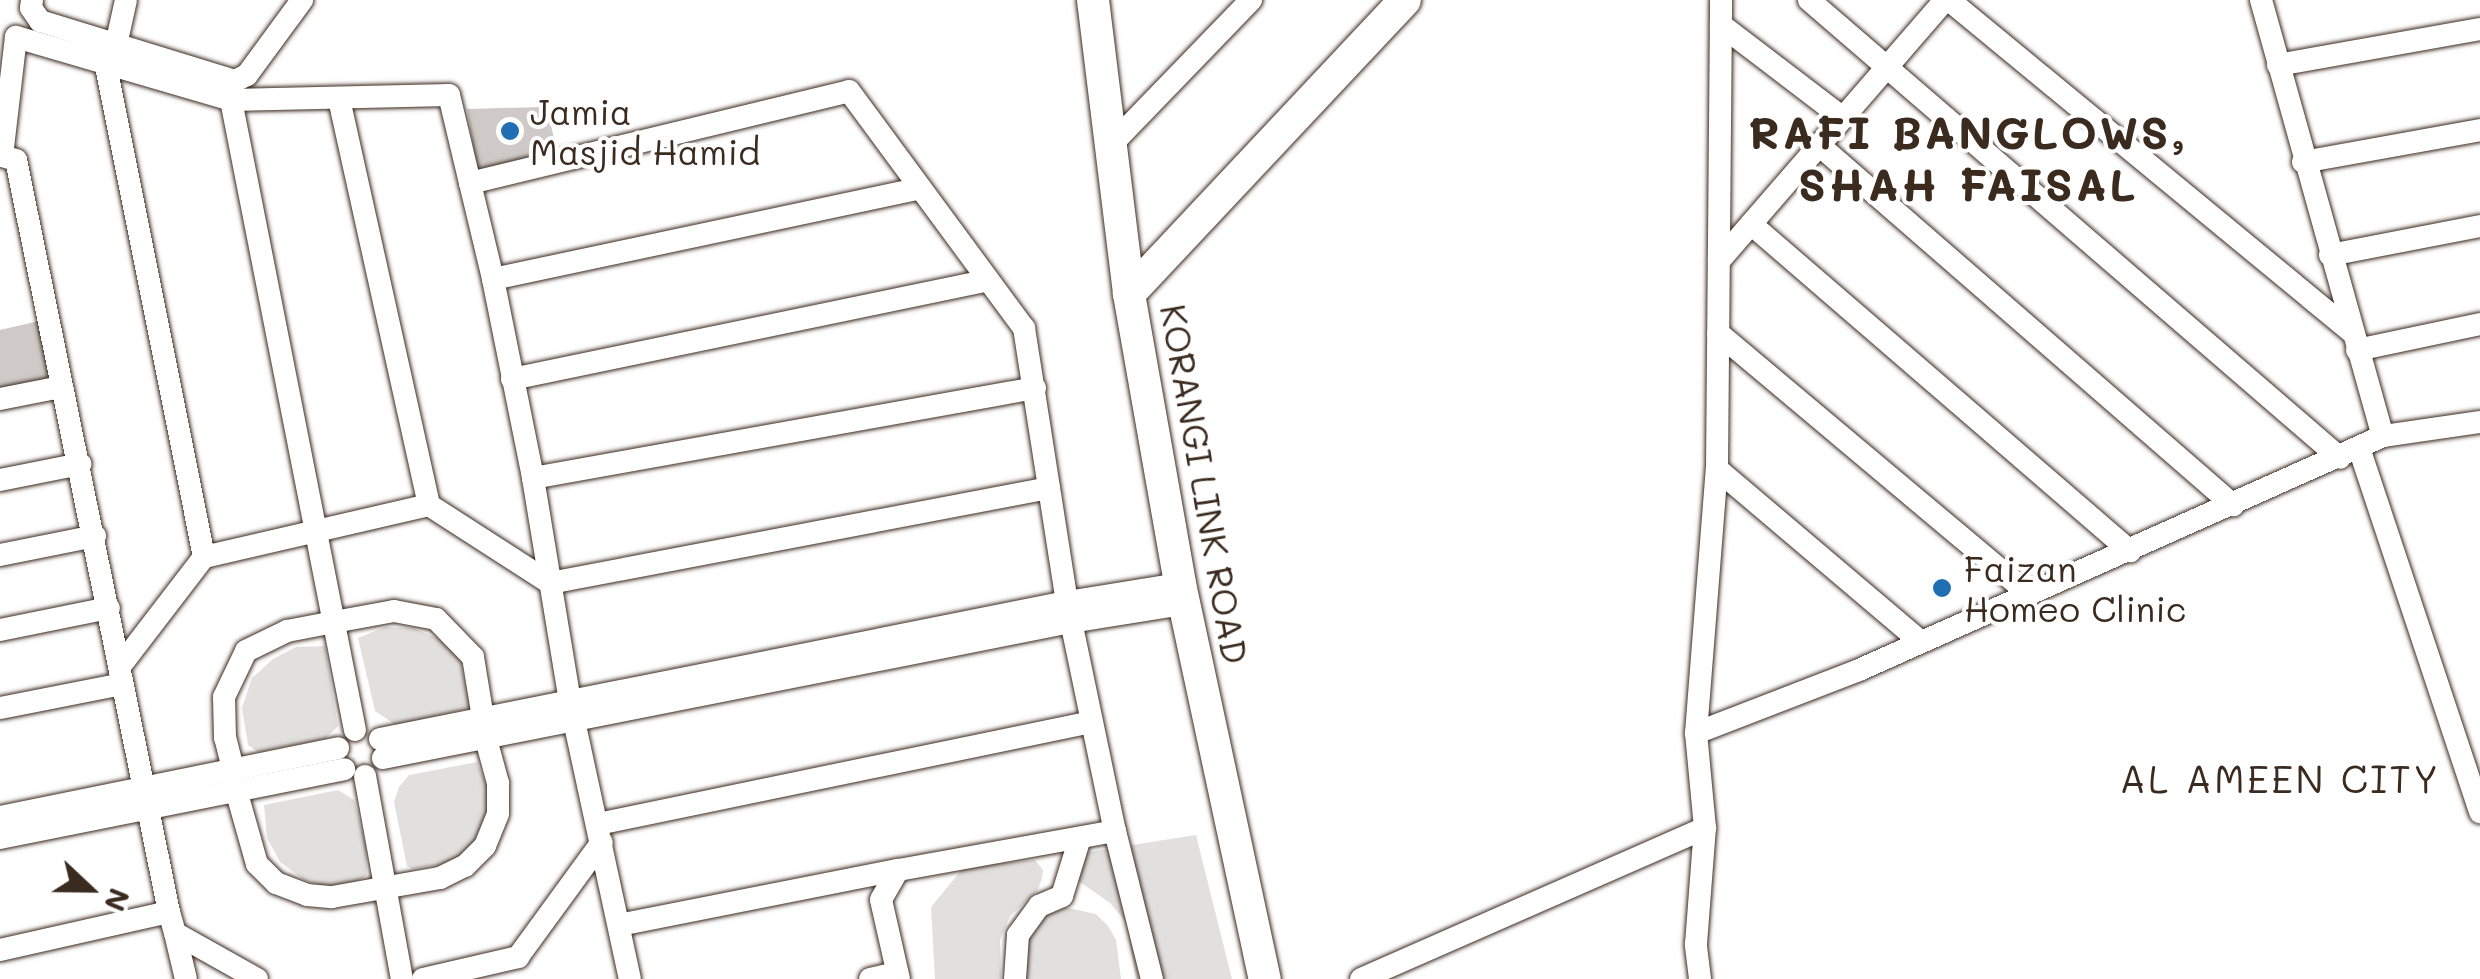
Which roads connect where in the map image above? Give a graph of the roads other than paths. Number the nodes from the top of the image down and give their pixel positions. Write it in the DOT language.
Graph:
graph roads {
  1 [pos="32,0"];
  2 [pos="126,0"];
  3 [pos="299,0"];
  4 [pos="1092,0"];
  5 [pos="1251,0"];
  6 [pos="1405,0"];
  7 [pos="1721,0"];
  8 [pos="1809,0"];
  9 [pos="2262,0"];
  10 [pos="1939,2"];
  11 [pos="1721,25"];
  12 [pos="2480,29"];
  13 [pos="111,53"];
  14 [pos="1888,66"];
  15 [pos="2278,66"];
  16 [pos="339,98"];
  17 [pos="231,100"];
  18 [pos="1843,118"];
  19 [pos="2480,130"];
  20 [pos="1820,145"];
  21 [pos="1108,148"];
  22 [pos="1,160"];
  23 [pos="2303,162"];
  24 [pos="470,183"];
  25 [pos="920,188"];
  26 [pos="1751,224"];
  27 [pos="2480,226"];
  28 [pos="2330,255"];
  29 [pos="1719,261"];
  30 [pos="493,279"];
  31 [pos="986,281"];
  32 [pos="1129,294"];
  33 [pos="2480,324"];
  34 [pos="1718,333"];
  35 [pos="2355,341"];
  36 [pos="512,380"];
  37 [pos="61,387"];
  38 [pos="1035,388"];
  39 [pos="0,399"];
  40 [pos="2480,422"];
  41 [pos="2383,436"];
  42 [pos="2350,453"];
  43 [pos="80,464"];
  44 [pos="1717,469"];
  45 [pos="533,478"];
  46 [pos="0,480"];
  47 [pos="1048,488"];
  48 [pos="429,505"];
  49 [pos="2233,506"];
  50 [pos="315,530"];
  51 [pos="96,536"];
  52 [pos="2130,550"];
  53 [pos="0,555"];
  54 [pos="204,557"];
  55 [pos="550,583"];
  56 [pos="1182,594"];
  57 [pos="2030,594"];
  58 [pos="109,608"];
  59 [pos="1069,612"];
  60 [pos="334,622"];
  61 [pos="0,630"];
  62 [pos="1921,642"];
  63 [pos="121,675"];
  64 [pos="0,708"];
  65 [pos="572,712"];
  66 [pos="1092,722"];
  67 [pos="484,729"];
  68 [pos="354,730"];
  69 [pos="1696,733"];
  70 [pos="382,748"];
  71 [pos="349,764"];
  72 [pos="234,779"];
  73 [pos="146,798"];
  74 [pos="2480,812"];
  75 [pos="0,817"];
  76 [pos="1704,828"];
  77 [pos="1115,832"];
  78 [pos="600,834"];
  79 [pos="0,838"];
  80 [pos="1080,838"];
  81 [pos="898,870"];
  82 [pos="386,886"];
  83 [pos="172,922"];
  84 [pos="620,926"];
  85 [pos="0,950"];
  86 [pos="521,968"];
  87 [pos="898,976"];
  88 [pos="186,979"];
  89 [pos="256,979"];
  90 [pos="402,979"];
  91 [pos="423,979"];
  92 [pos="630,979"];
  93 [pos="870,979"];
  94 [pos="1015,979"];
  95 [pos="1152,979"];
  96 [pos="1265,979"];
  97 [pos="1362,979"];
  98 [pos="1700,979"];
  1 -- 13 [label="street"];
  2 -- 13 [label="street"];
  3 -- 13 [label="street"];
  4 -- 21 [label="main road, KORANGI LINK ROAD"];
  5 -- 21 [label="street"];
  6 -- 32 [label="main road"];
  7 -- 11 [label="street"];
  8 -- 14 [label="street"];
  9 -- 15 [label="street"];
  10 -- 14 [label="street"];
  10 -- 35 [label="street"];
  11 -- 18 [label="street"];
  11 -- 29 [label="street"];
  12 -- 15 [label="street"];
  13 -- 17 [label="street"];
  13 -- 22 [label="street"];
  13 -- 54 [label="street"];
  14 -- 18 [label="street"];
  14 -- 42 [label="street"];
  15 -- 23 [label="street"];
  16 -- 17 [label="street"];
  16 -- 24 [label="street"];
  16 -- 48 [label="street"];
  17 -- 50 [label="street"];
  18 -- 20 [label="street"];
  19 -- 23 [label="street"];
  20 -- 26 [label="street"];
  20 -- 49 [label="street"];
  21 -- 32 [label="main road, KORANGI LINK ROAD"];
  22 -- 37 [label="street"];
  23 -- 28 [label="street"];
  24 -- 25 [label="street"];
  24 -- 30 [label="street"];
  25 -- 30 [label="street"];
  25 -- 31 [label="street"];
  26 -- 29 [label="street"];
  26 -- 52 [label="street"];
  27 -- 28 [label="street"];
  28 -- 35 [label="street"];
  29 -- 34 [label="street"];
  30 -- 36 [label="street"];
  31 -- 36 [label="street"];
  31 -- 38 [label="street"];
  32 -- 56 [label="main road, KORANGI LINK ROAD"];
  33 -- 35 [label="street"];
  34 -- 44 [label="street"];
  34 -- 57 [label="street"];
  35 -- 41 [label="street"];
  36 -- 45 [label="street"];
  37 -- 39 [label="street"];
  37 -- 43 [label="street"];
  38 -- 45 [label="street"];
  38 -- 47 [label="street"];
  40 -- 41 [label="street"];
  41 -- 42 [label="street"];
  42 -- 49 [label="street"];
  42 -- 74 [label="street"];
  43 -- 46 [label="street"];
  43 -- 51 [label="street"];
  44 -- 62 [label="street"];
  44 -- 69 [label="street"];
  45 -- 55 [label="street"];
  47 -- 55 [label="street"];
  47 -- 59 [label="street"];
  48 -- 50 [label="street"];
  48 -- 55 [label="street"];
  49 -- 52 [label="street"];
  50 -- 54 [label="street"];
  50 -- 60 [label="street"];
  51 -- 53 [label="street"];
  51 -- 58 [label="street"];
  52 -- 57 [label="street"];
  54 -- 63 [label="street"];
  55 -- 65 [label="street"];
  56 -- 59 [label="street"];
  56 -- 96 [label="main road, KORANGI LINK ROAD"];
  57 -- 62 [label="street"];
  58 -- 61 [label="street"];
  58 -- 63 [label="street"];
  59 -- 65 [label="street"];
  59 -- 66 [label="street"];
  60 -- 67 [label="street"];
  60 -- 68 [label="street"];
  60 -- 72 [label="street"];
  62 -- 69 [label="street"];
  63 -- 64 [label="street"];
  63 -- 73 [label="street"];
  65 -- 67 [label="street"];
  65 -- 78 [label="street"];
  66 -- 77 [label="street"];
  66 -- 78 [label="street"];
  67 -- 70 [label="street"];
  67 -- 82 [label="street"];
  68 -- 70 [label="street"];
  68 -- 71 [label="street"];
  69 -- 76 [label="street"];
  70 -- 71 [label="street"];
  71 -- 72 [label="street"];
  71 -- 82 [label="street"];
  72 -- 73 [label="street"];
  72 -- 82 [label="street"];
  73 -- 75 [label="street"];
  73 -- 79 [label="street"];
  73 -- 83 [label="street"];
  76 -- 97 [label="street"];
  76 -- 98 [label="street"];
  77 -- 80 [label="street"];
  77 -- 95 [label="street"];
  78 -- 84 [label="street"];
  78 -- 86 [label="street"];
  80 -- 81 [label="street"];
  80 -- 94 [label="street"];
  81 -- 84 [label="street"];
  81 -- 87 [label="street"];
  82 -- 90 [label="street"];
  83 -- 85 [label="street"];
  83 -- 88 [label="street"];
  83 -- 89 [label="street"];
  84 -- 92 [label="street"];
  86 -- 91 [label="street"];
  87 -- 93 [label="street"];
}
